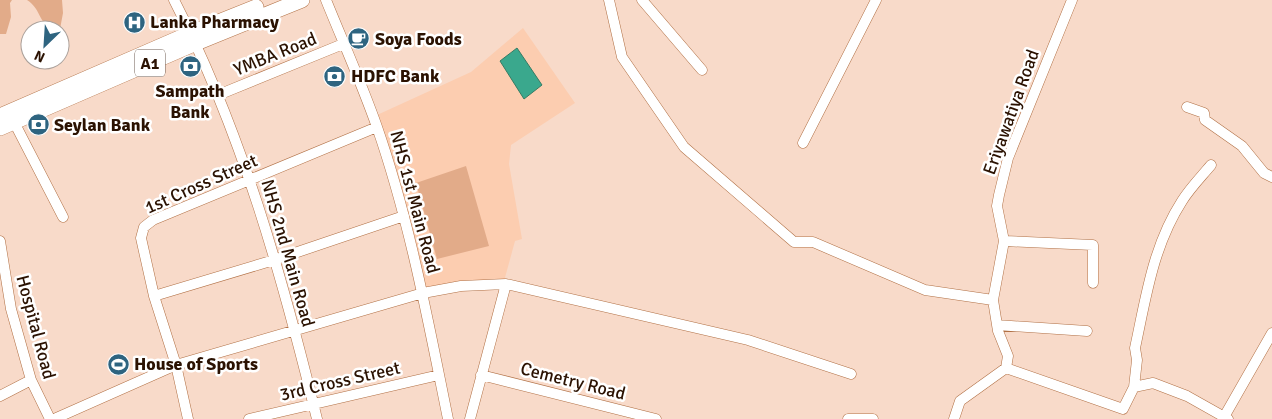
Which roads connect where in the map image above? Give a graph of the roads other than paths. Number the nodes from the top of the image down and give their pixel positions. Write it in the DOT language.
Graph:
graph roads {
  1 [pos="174,0"];
  2 [pos="275,0"];
  3 [pos="302,0"];
  4 [pos="326,0"];
  5 [pos="609,0"];
  6 [pos="642,0"];
  7 [pos="876,0"];
  8 [pos="1072,0"];
  9 [pos="194,38"];
  10 [pos="344,44"];
  11 [pos="702,70"];
  12 [pos="218,95"];
  13 [pos="1187,107"];
  14 [pos="5,122"];
  15 [pos="377,127"];
  16 [pos="803,143"];
  17 [pos="1211,165"];
  18 [pos="1272,177"];
  19 [pos="250,179"];
  20 [pos="404,216"];
  21 [pos="63,217"];
  22 [pos="0,241"];
  23 [pos="1004,241"];
  24 [pos="274,260"];
  25 [pos="2,267"];
  26 [pos="1093,283"];
  27 [pos="506,284"];
  28 [pos="423,293"];
  29 [pos="154,296"];
  30 [pos="993,300"];
  31 [pos="997,325"];
  32 [pos="295,329"];
  33 [pos="1087,331"];
  34 [pos="1272,333"];
  35 [pos="176,366"];
  36 [pos="1006,368"];
  37 [pos="851,374"];
  38 [pos="439,375"];
  39 [pos="482,375"];
  40 [pos="31,380"];
  41 [pos="1134,387"];
  42 [pos="0,396"];
  43 [pos="313,404"];
  44 [pos="1226,418"];
  45 [pos="50,419"];
  46 [pos="54,419"];
  47 [pos="188,419"];
  48 [pos="249,419"];
  49 [pos="317,419"];
  50 [pos="448,419"];
  51 [pos="470,419"];
  52 [pos="656,419"];
  53 [pos="848,419"];
  54 [pos="873,419"];
  55 [pos="954,419"];
  1 -- 9 [label="street, NHS 2nd Main Road"];
  2 -- 9 [label="highway, A1"];
  3 -- 9 [label="highway, A1"];
  4 -- 10 [label="street, NHS 1st Main Road"];
  5 -- 30 [label="street"];
  6 -- 11 [label="street"];
  7 -- 16 [label="street"];
  8 -- 23 [label="street, Eriyawatiya Road"];
  9 -- 12 [label="street, NHS 2nd Main Road"];
  9 -- 14 [label="highway, A1"];
  10 -- 12 [label="street, YMBA Road"];
  10 -- 15 [label="street, NHS 1st Main Road"];
  12 -- 19 [label="street, NHS 2nd Main Road"];
  13 -- 18 [label="street"];
  14 -- 21 [label="street"];
  15 -- 19 [label="street, 1st Cross Street"];
  15 -- 20 [label="street, NHS 1st Main Road"];
  17 -- 41 [label="street"];
  19 -- 24 [label="street, NHS 2nd Main Road"];
  19 -- 29 [label="street, 1st Cross Street"];
  20 -- 24 [label="street"];
  20 -- 28 [label="street, NHS 1st Main Road"];
  22 -- 25 [label="street, Hospital Road"];
  23 -- 26 [label="street"];
  23 -- 30 [label="street, Eriyawatiya Road"];
  24 -- 29 [label="street"];
  24 -- 32 [label="street, NHS 2nd Main Road"];
  25 -- 40 [label="street, Hospital Road"];
  27 -- 28 [label="street"];
  27 -- 37 [label="street"];
  27 -- 39 [label="street"];
  28 -- 32 [label="street"];
  28 -- 38 [label="street, NHS 1st Main Road"];
  29 -- 35 [label="street, 1st Cross Street"];
  30 -- 31 [label="street, Eriyawatiya Road"];
  31 -- 33 [label="street"];
  31 -- 36 [label="street, Eriyawatiya Road"];
  32 -- 35 [label="street"];
  32 -- 43 [label="street, NHS 2nd Main Road"];
  34 -- 44 [label="street"];
  35 -- 46 [label="street"];
  35 -- 47 [label="street, 1st Cross Street"];
  36 -- 41 [label="street"];
  36 -- 55 [label="street"];
  38 -- 43 [label="street, 3rd Cross Street"];
  38 -- 50 [label="street, NHS 1st Main Road"];
  39 -- 51 [label="street"];
  39 -- 52 [label="street, Cemetry Road"];
  40 -- 42 [label="street"];
  40 -- 45 [label="street, Hospital Road"];
  41 -- 44 [label="street"];
  43 -- 48 [label="street, 3rd Cross Street"];
  43 -- 49 [label="street, NHS 2nd Main Road"];
  53 -- 54 [label="street"];
}
